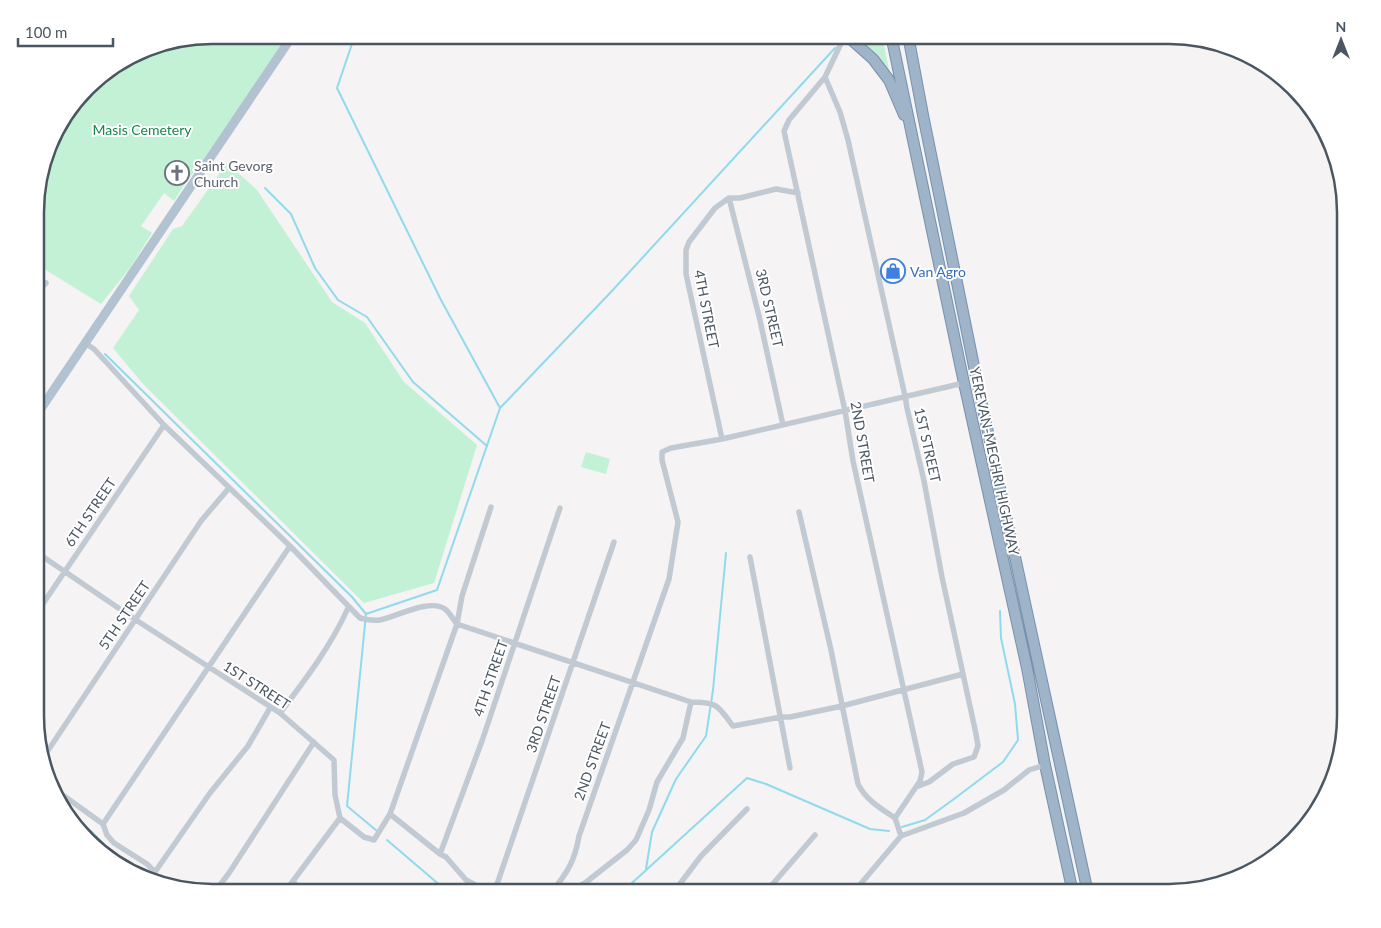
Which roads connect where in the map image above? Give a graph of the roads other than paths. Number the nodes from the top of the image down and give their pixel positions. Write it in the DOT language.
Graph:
graph roads {
  1 [pos="287,44"];
  2 [pos="842,44"];
  3 [pos="856,44"];
  4 [pos="893,44"];
  5 [pos="911,44"];
  6 [pos="825,77"];
  7 [pos="910,124"];
  8 [pos="798,193"];
  9 [pos="730,198"];
  10 [pos="85,343"];
  11 [pos="964,383"];
  12 [pos="906,396"];
  13 [pos="44,404"];
  14 [pos="845,411"];
  15 [pos="164,425"];
  16 [pos="784,425"];
  17 [pos="722,439"];
  18 [pos="229,488"];
  19 [pos="491,507"];
  20 [pos="560,508"];
  21 [pos="799,512"];
  22 [pos="614,542"];
  23 [pos="290,546"];
  24 [pos="750,556"];
  25 [pos="44,558"];
  26 [pos="65,572"];
  27 [pos="44,602"];
  28 [pos="348,608"];
  29 [pos="136,620"];
  30 [pos="456,624"];
  31 [pos="515,644"];
  32 [pos="574,663"];
  33 [pos="208,668"];
  34 [pos="963,674"];
  35 [pos="633,684"];
  36 [pos="904,690"];
  37 [pos="691,702"];
  38 [pos="842,706"];
  39 [pos="270,708"];
  40 [pos="280,713"];
  41 [pos="781,716"];
  42 [pos="314,742"];
  43 [pos="48,751"];
  44 [pos="1045,764"];
  45 [pos="790,768"];
  46 [pos="916,786"];
  47 [pos="64,795"];
  48 [pos="748,809"];
  49 [pos="390,814"];
  50 [pos="340,818"];
  51 [pos="895,818"];
  52 [pos="103,824"];
  53 [pos="815,835"];
  54 [pos="901,836"];
  55 [pos="440,854"];
  56 [pos="155,872"];
  57 [pos="292,882"];
  58 [pos="221,884"];
  59 [pos="295,884"];
  60 [pos="473,884"];
  61 [pos="497,884"];
  62 [pos="559,884"];
  63 [pos="583,884"];
  64 [pos="679,884"];
  65 [pos="773,884"];
  66 [pos="861,884"];
  67 [pos="1071,884"];
  68 [pos="1086,884"];
  1 -- 10 [label="main road"];
  2 -- 6 [label="street, 2ND STREET"];
  3 -- 7 [label="highway"];
  4 -- 7 [label="highway, YEREVAN-MEGHRI HIGHWAY"];
  5 -- 68 [label="highway, YEREVAN-MEGHRI HIGHWAY"];
  6 -- 8 [label="street, 2ND STREET"];
  6 -- 12 [label="street, 1ST STREET"];
  7 -- 11 [label="highway, YEREVAN-MEGHRI HIGHWAY"];
  8 -- 9 [label="street"];
  8 -- 14 [label="street, 2ND STREET"];
  9 -- 16 [label="street, 3RD STREET"];
  9 -- 17 [label="street, 4TH STREET"];
  10 -- 13 [label="main road"];
  10 -- 15 [label="street"];
  11 -- 12 [label="street"];
  11 -- 44 [label="highway, YEREVAN-MEGHRI HIGHWAY"];
  12 -- 14 [label="street"];
  12 -- 34 [label="street, 1ST STREET"];
  14 -- 16 [label="street"];
  14 -- 36 [label="street, 2ND STREET"];
  15 -- 18 [label="street"];
  15 -- 26 [label="street, 6TH STREET"];
  16 -- 17 [label="street"];
  17 -- 35 [label="street, 2ND STREET"];
  18 -- 23 [label="street"];
  18 -- 29 [label="street, 5TH STREET"];
  19 -- 30 [label="street"];
  20 -- 31 [label="street, 4TH STREET"];
  21 -- 38 [label="street"];
  22 -- 32 [label="street, 3RD STREET"];
  23 -- 28 [label="street"];
  23 -- 33 [label="street"];
  24 -- 41 [label="street"];
  25 -- 26 [label="street, 1ST STREET"];
  26 -- 27 [label="street, 6TH STREET"];
  26 -- 29 [label="street, 1ST STREET"];
  28 -- 30 [label="street"];
  28 -- 40 [label="street"];
  29 -- 33 [label="street, 1ST STREET"];
  29 -- 43 [label="street, 5TH STREET"];
  30 -- 31 [label="street"];
  30 -- 49 [label="street"];
  31 -- 32 [label="street"];
  31 -- 55 [label="street, 4TH STREET"];
  32 -- 35 [label="street"];
  32 -- 61 [label="street, 3RD STREET"];
  33 -- 39 [label="street, 1ST STREET"];
  33 -- 52 [label="street"];
  34 -- 36 [label="street"];
  34 -- 46 [label="street, 1ST STREET"];
  35 -- 37 [label="street"];
  35 -- 62 [label="street, 2ND STREET"];
  36 -- 38 [label="street"];
  36 -- 46 [label="street, 2ND STREET"];
  37 -- 41 [label="street"];
  37 -- 63 [label="street"];
  38 -- 41 [label="street"];
  38 -- 51 [label="street"];
  39 -- 40 [label="street, 1ST STREET"];
  39 -- 56 [label="street"];
  40 -- 42 [label="street, 1ST STREET"];
  41 -- 45 [label="street"];
  42 -- 50 [label="street, 1ST STREET"];
  42 -- 58 [label="street"];
  44 -- 54 [label="street"];
  44 -- 67 [label="highway, YEREVAN-MEGHRI HIGHWAY"];
  46 -- 51 [label="street, 2ND STREET"];
  47 -- 52 [label="street"];
  48 -- 64 [label="street"];
  49 -- 50 [label="street"];
  49 -- 55 [label="street"];
  50 -- 57 [label="street"];
  51 -- 54 [label="street"];
  52 -- 56 [label="street"];
  53 -- 65 [label="street"];
  54 -- 66 [label="street"];
  55 -- 60 [label="street"];
  57 -- 59 [label="street"];
}
